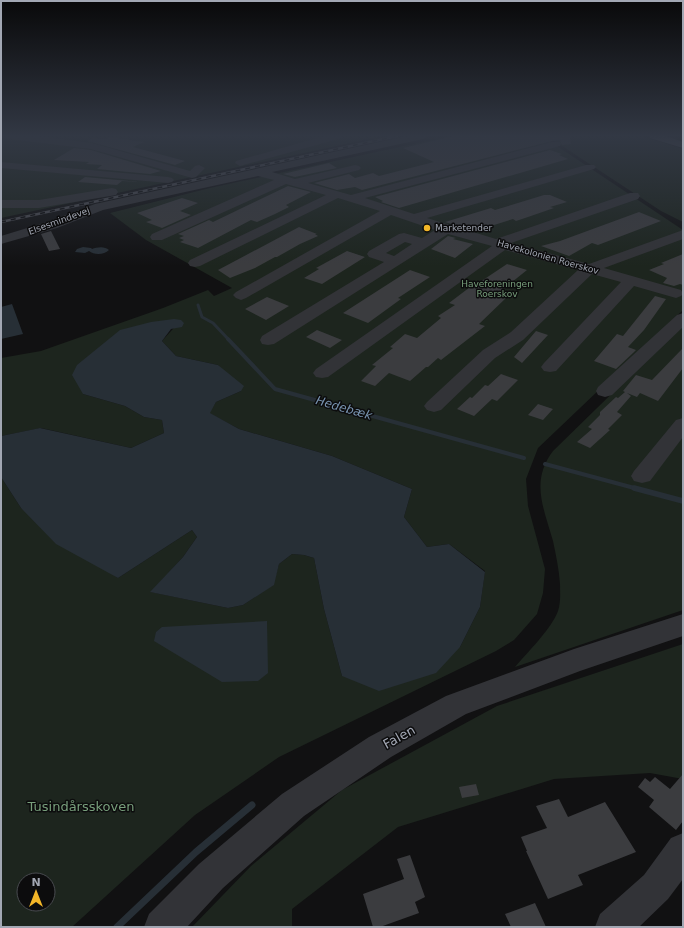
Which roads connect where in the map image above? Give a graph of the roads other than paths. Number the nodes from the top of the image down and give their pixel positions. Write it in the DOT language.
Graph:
graph roads {
  1 [pos="160,179"];
  2 [pos="232,179"];
  3 [pos="253,179"];
  4 [pos="283,179"];
  5 [pos="298,179"];
  6 [pos="423,179"];
  7 [pos="548,179"];
  8 [pos="168,180"];
  9 [pos="289,181"];
  10 [pos="246,184"];
  11 [pos="337,194"];
  12 [pos="634,196"];
  13 [pos="352,198"];
  14 [pos="1,204"];
  15 [pos="391,210"];
  16 [pos="415,218"];
  17 [pos="446,228"];
  18 [pos="683,234"];
  19 [pos="157,236"];
  20 [pos="1,240"];
  21 [pos="424,243"];
  22 [pos="500,244"];
  23 [pos="393,260"];
  24 [pos="195,263"];
  25 [pos="590,269"];
  26 [pos="631,281"];
  27 [pos="676,293"];
  28 [pos="241,295"];
  29 [pos="683,318"];
  30 [pos="268,340"];
  31 [pos="550,367"];
  32 [pos="322,373"];
  33 [pos="605,391"];
  34 [pos="434,406"];
  35 [pos="683,424"];
  36 [pos="642,476"];
  37 [pos="683,625"];
  38 [pos="683,850"];
  39 [pos="162,927"];
  40 [pos="613,927"];
  1 -- 8 [label="street"];
  2 -- 20 [label="street, Elsesmindevej"];
  3 -- 10 [label="street"];
  4 -- 9 [label="street, Havekolonien Roerskov"];
  5 -- 9 [label="street"];
  6 -- 13 [label="street"];
  7 -- 16 [label="street"];
  8 -- 14 [label="street"];
  9 -- 11 [label="street, Havekolonien Roerskov"];
  9 -- 19 [label="street"];
  11 -- 13 [label="street, Havekolonien Roerskov"];
  11 -- 24 [label="street"];
  12 -- 22 [label="street"];
  13 -- 15 [label="street, Havekolonien Roerskov"];
  15 -- 16 [label="street, Havekolonien Roerskov"];
  15 -- 28 [label="street"];
  16 -- 17 [label="street, Havekolonien Roerskov"];
  17 -- 21 [label="street"];
  17 -- 22 [label="street, Havekolonien Roerskov"];
  18 -- 25 [label="street"];
  21 -- 23 [label="street"];
  21 -- 23 [label="street"];
  22 -- 25 [label="street, Havekolonien Roerskov"];
  22 -- 32 [label="street"];
  23 -- 30 [label="street"];
  25 -- 26 [label="street, Havekolonien Roerskov"];
  25 -- 34 [label="street"];
  26 -- 27 [label="street, Havekolonien Roerskov"];
  26 -- 31 [label="street"];
  29 -- 33 [label="street"];
  35 -- 36 [label="street"];
  37 -- 39 [label="street, Falen"];
  38 -- 40 [label="street"];
}
